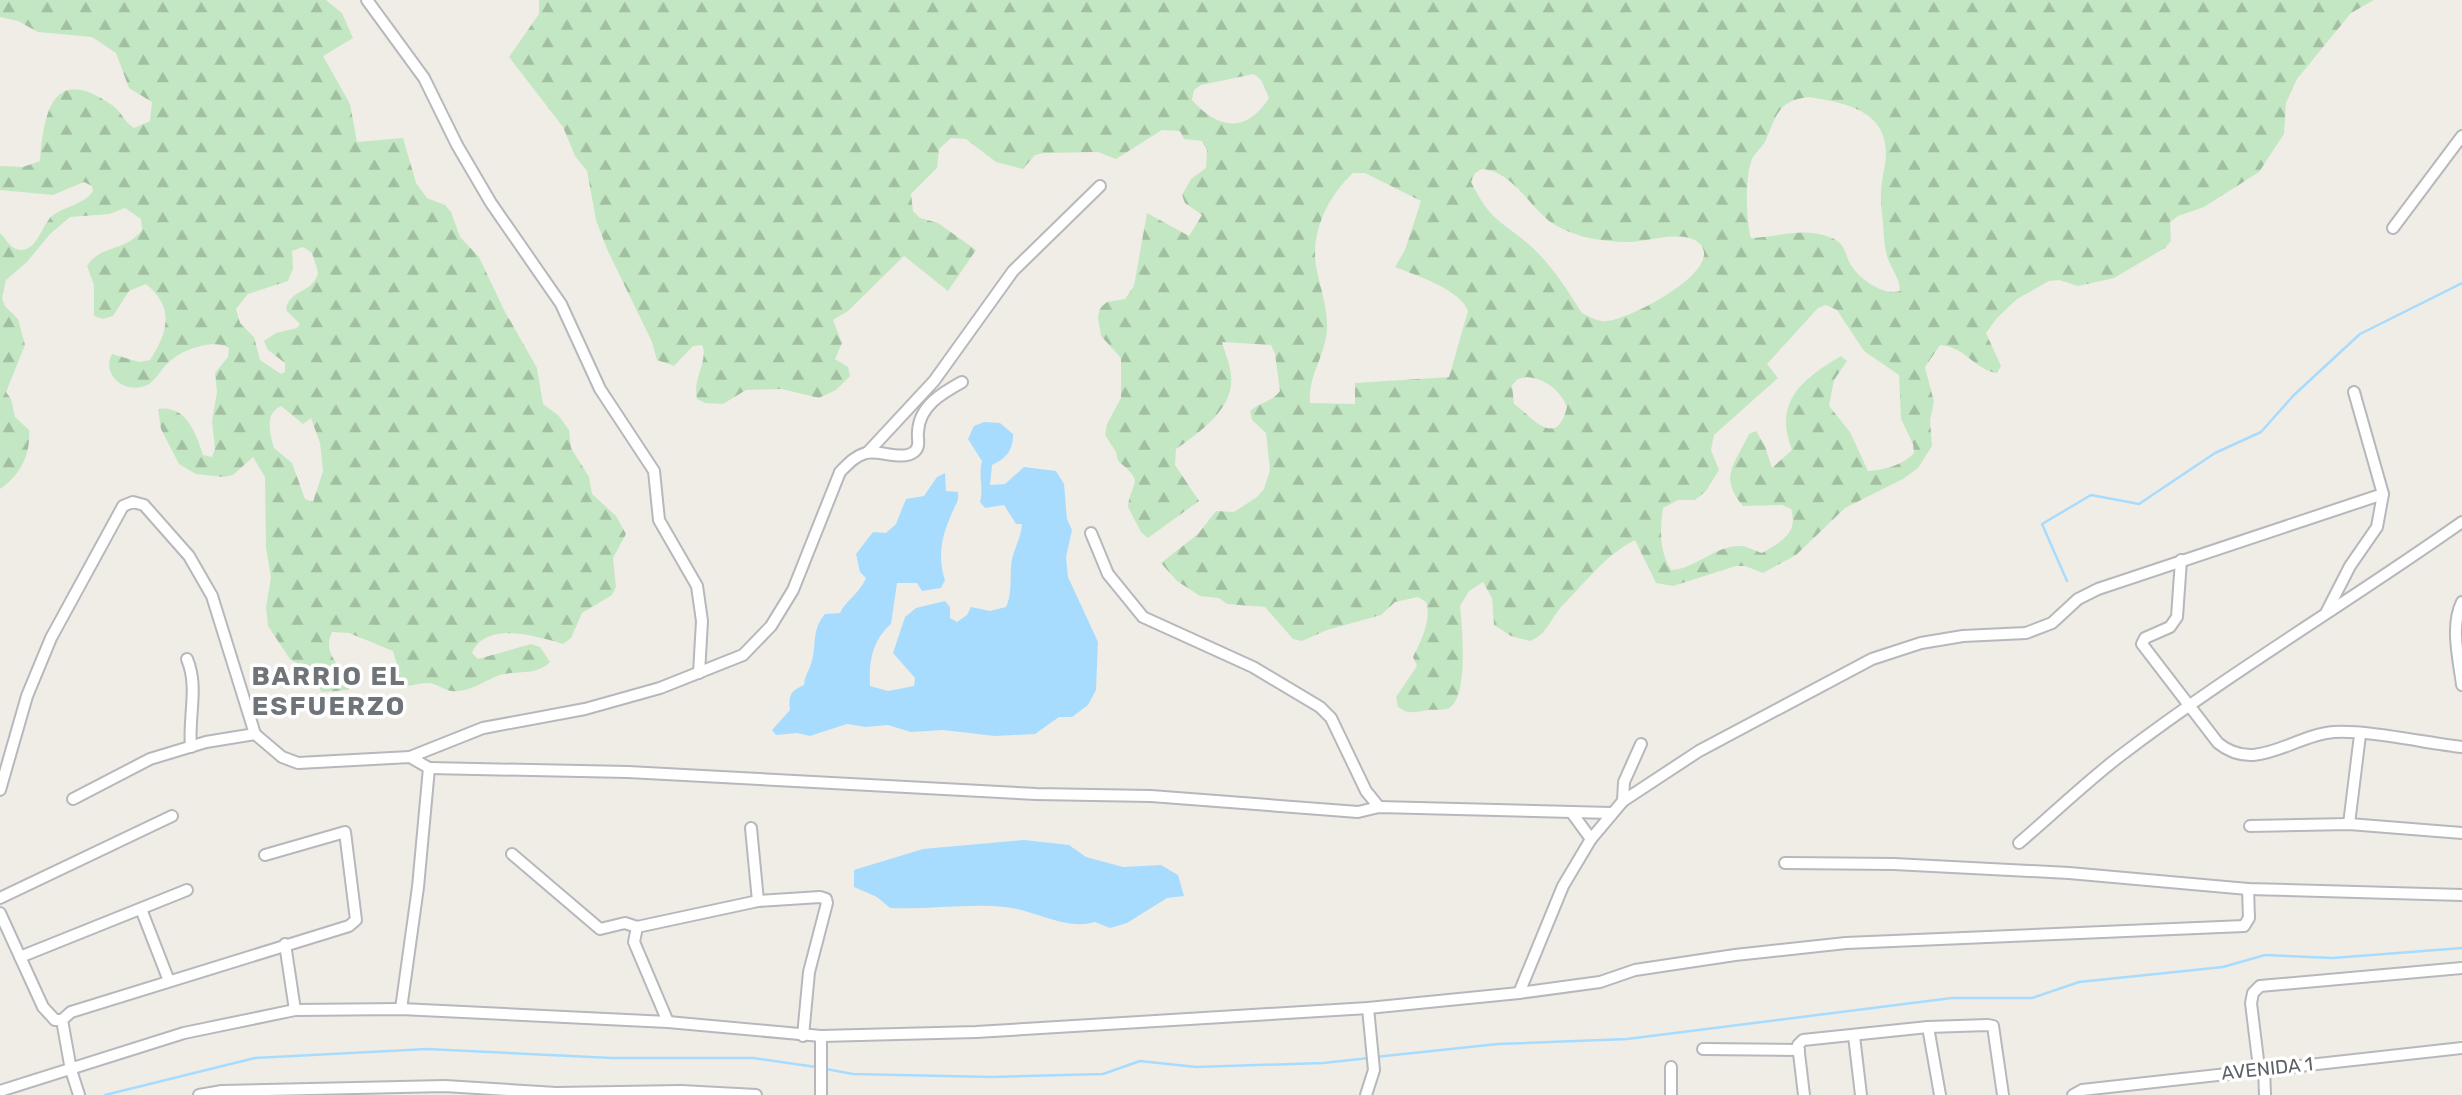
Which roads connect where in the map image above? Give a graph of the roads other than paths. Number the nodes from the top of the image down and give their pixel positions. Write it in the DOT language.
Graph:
graph roads {
  1 [pos="367,0"];
  2 [pos="2462,136"];
  3 [pos="1100,186"];
  4 [pos="2393,229"];
  5 [pos="962,382"];
  6 [pos="2354,391"];
  7 [pos="868,452"];
  8 [pos="2384,494"];
  9 [pos="2462,522"];
  10 [pos="1091,533"];
  11 [pos="2181,560"];
  12 [pos="2462,602"];
  13 [pos="2327,611"];
  14 [pos="187,659"];
  15 [pos="699,673"];
  16 [pos="2462,685"];
  17 [pos="2190,708"];
  18 [pos="255,734"];
  19 [pos="2360,735"];
  20 [pos="1640,744"];
  21 [pos="191,747"];
  22 [pos="2462,747"];
  23 [pos="410,757"];
  24 [pos="429,768"];
  25 [pos="0,790"];
  26 [pos="73,799"];
  27 [pos="1623,801"];
  28 [pos="1379,807"];
  29 [pos="1572,813"];
  30 [pos="1611,813"];
  31 [pos="172,816"];
  32 [pos="2349,824"];
  33 [pos="2250,825"];
  34 [pos="751,828"];
  35 [pos="2462,833"];
  36 [pos="1591,839"];
  37 [pos="2020,843"];
  38 [pos="512,854"];
  39 [pos="265,856"];
  40 [pos="1785,863"];
  41 [pos="2248,889"];
  42 [pos="187,890"];
  43 [pos="2462,895"];
  44 [pos="0,898"];
  45 [pos="758,901"];
  46 [pos="141,909"];
  47 [pos="0,913"];
  48 [pos="637,927"];
  49 [pos="285,944"];
  50 [pos="20,957"];
  51 [pos="2462,968"];
  52 [pos="169,981"];
  53 [pos="1518,993"];
  54 [pos="1368,1008"];
  55 [pos="401,1009"];
  56 [pos="295,1010"];
  57 [pos="62,1020"];
  58 [pos="668,1022"];
  59 [pos="1928,1027"];
  60 [pos="803,1035"];
  61 [pos="1854,1036"];
  62 [pos="821,1041"];
  63 [pos="2462,1048"];
  64 [pos="1703,1049"];
  65 [pos="1799,1050"];
  66 [pos="1671,1067"];
  67 [pos="2262,1068"];
  68 [pos="71,1070"];
  69 [pos="0,1091"];
  70 [pos="821,1092"];
  71 [pos="79,1095"];
  72 [pos="198,1095"];
  73 [pos="756,1095"];
  74 [pos="1366,1095"];
  75 [pos="1671,1095"];
  76 [pos="1804,1095"];
  77 [pos="1861,1095"];
  78 [pos="1940,1095"];
  79 [pos="2003,1095"];
  80 [pos="2074,1095"];
  81 [pos="2264,1095"];
  1 -- 15 [label="street"];
  2 -- 4 [label="street"];
  3 -- 7 [label="street"];
  5 -- 7 [label="street"];
  6 -- 8 [label="street"];
  7 -- 15 [label="street"];
  8 -- 11 [label="street"];
  8 -- 13 [label="street"];
  9 -- 13 [label="street"];
  10 -- 28 [label="street"];
  11 -- 17 [label="street"];
  11 -- 27 [label="street"];
  12 -- 16 [label="street"];
  13 -- 17 [label="street"];
  14 -- 21 [label="street"];
  15 -- 23 [label="street"];
  17 -- 19 [label="street"];
  17 -- 37 [label="street"];
  18 -- 21 [label="street"];
  18 -- 23 [label="street"];
  18 -- 25 [label="street"];
  19 -- 22 [label="street"];
  19 -- 32 [label="street"];
  20 -- 27 [label="street"];
  21 -- 26 [label="street"];
  23 -- 24 [label="street"];
  24 -- 28 [label="street"];
  24 -- 55 [label="street"];
  27 -- 30 [label="street"];
  28 -- 29 [label="street"];
  29 -- 30 [label="street"];
  29 -- 36 [label="street"];
  30 -- 36 [label="street"];
  31 -- 44 [label="street"];
  32 -- 33 [label="street"];
  32 -- 35 [label="street"];
  34 -- 45 [label="street"];
  36 -- 53 [label="street"];
  38 -- 48 [label="street"];
  39 -- 49 [label="street"];
  40 -- 41 [label="street"];
  41 -- 43 [label="street"];
  41 -- 53 [label="street"];
  42 -- 46 [label="street"];
  45 -- 48 [label="street"];
  45 -- 60 [label="street"];
  46 -- 50 [label="street"];
  46 -- 52 [label="street"];
  47 -- 50 [label="street"];
  48 -- 58 [label="street"];
  49 -- 52 [label="street"];
  49 -- 56 [label="street"];
  50 -- 57 [label="street"];
  51 -- 67 [label="street"];
  52 -- 57 [label="street"];
  53 -- 54 [label="street"];
  54 -- 62 [label="street"];
  54 -- 74 [label="street"];
  55 -- 56 [label="street"];
  55 -- 58 [label="street"];
  56 -- 68 [label="street"];
  57 -- 68 [label="street"];
  58 -- 60 [label="street"];
  59 -- 61 [label="street"];
  59 -- 78 [label="street"];
  59 -- 79 [label="street"];
  60 -- 62 [label="street"];
  61 -- 65 [label="street"];
  61 -- 77 [label="street"];
  62 -- 70 [label="street"];
  63 -- 67 [label="street, AVENIDA 1"];
  64 -- 65 [label="street"];
  65 -- 76 [label="street"];
  66 -- 75 [label="street"];
  67 -- 80 [label="street, AVENIDA 1"];
  67 -- 81 [label="street"];
  68 -- 69 [label="street"];
  68 -- 71 [label="street"];
  72 -- 73 [label="street"];
}
